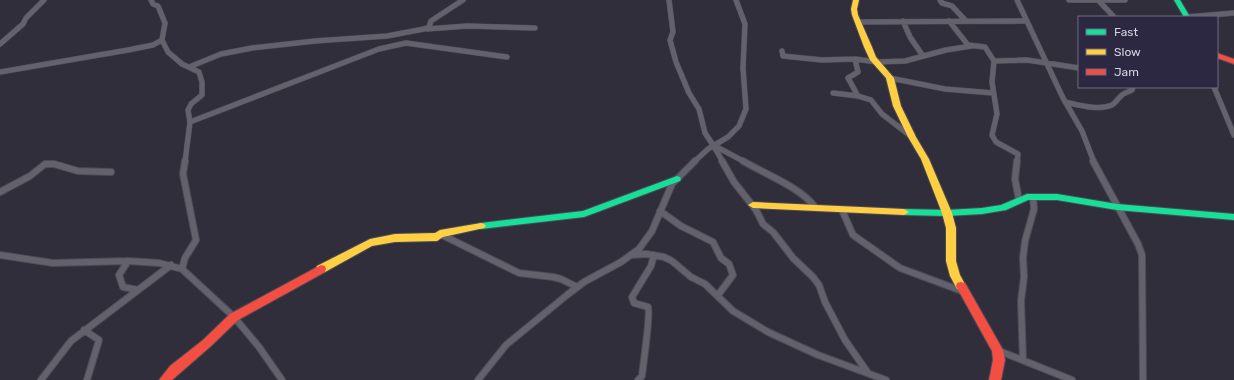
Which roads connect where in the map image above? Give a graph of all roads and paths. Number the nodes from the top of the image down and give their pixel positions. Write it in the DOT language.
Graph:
graph roads {
  1 [pos="44,0"];
  2 [pos="151,0"];
  3 [pos="463,0"];
  4 [pos="669,0"];
  5 [pos="736,0"];
  6 [pos="856,0"];
  7 [pos="940,0"];
  8 [pos="1017,0"];
  9 [pos="1069,0"];
  10 [pos="1099,0"];
  11 [pos="1125,0"];
  12 [pos="1177,0"];
  13 [pos="1234,13"];
  14 [pos="1113,16"];
  15 [pos="1186,16"];
  16 [pos="1199,16"];
  17 [pos="903,21"];
  18 [pos="949,21"];
  19 [pos="966,21"];
  20 [pos="1027,21"];
  21 [pos="859,22"];
  22 [pos="535,28"];
  23 [pos="424,30"];
  24 [pos="162,40"];
  25 [pos="0,44"];
  26 [pos="971,46"];
  27 [pos="782,51"];
  28 [pos="923,56"];
  29 [pos="1218,56"];
  30 [pos="507,57"];
  31 [pos="855,59"];
  32 [pos="994,60"];
  33 [pos="877,62"];
  34 [pos="1045,62"];
  35 [pos="1234,62"];
  36 [pos="189,67"];
  37 [pos="1078,68"];
  38 [pos="0,72"];
  39 [pos="890,78"];
  40 [pos="1133,88"];
  41 [pos="1214,88"];
  42 [pos="833,93"];
  43 [pos="994,93"];
  44 [pos="858,96"];
  45 [pos="1065,102"];
  46 [pos="190,122"];
  47 [pos="1234,135"];
  48 [pos="912,137"];
  49 [pos="713,145"];
  50 [pos="111,172"];
  51 [pos="678,179"];
  52 [pos="0,192"];
  53 [pos="1033,197"];
  54 [pos="1019,200"];
  55 [pos="753,205"];
  56 [pos="815,207"];
  57 [pos="1117,207"];
  58 [pos="842,210"];
  59 [pos="660,212"];
  60 [pos="947,214"];
  61 [pos="1234,217"];
  62 [pos="440,234"];
  63 [pos="0,255"];
  64 [pos="631,255"];
  65 [pos="654,255"];
  66 [pos="128,261"];
  67 [pos="170,265"];
  68 [pos="182,268"];
  69 [pos="577,288"];
  70 [pos="138,290"];
  71 [pos="962,291"];
  72 [pos="718,295"];
  73 [pos="234,317"];
  74 [pos="84,330"];
  75 [pos="997,350"];
  76 [pos="1023,360"];
  77 [pos="868,373"];
  78 [pos="1056,377"];
  79 [pos="41,380"];
  80 [pos="87,380"];
  81 [pos="165,380"];
  82 [pos="282,380"];
  83 [pos="478,380"];
  84 [pos="638,380"];
  85 [pos="886,380"];
  86 [pos="995,380"];
  87 [pos="1072,380"];
  88 [pos="1143,380"];
  1 -- 25 [label="street"];
  2 -- 24 [label="street"];
  3 -- 23 [label="street"];
  4 -- 49 [label="street"];
  5 -- 49 [label="street"];
  6 -- 21 [label="street"];
  7 -- 19 [label="street"];
  8 -- 20 [label="street"];
  9 -- 10 [label="street"];
  10 -- 11 [label="street"];
  10 -- 14 [label="street"];
  12 -- 15 [label="street"];
  13 -- 16 [label="street"];
  17 -- 18 [label="street"];
  17 -- 21 [label="street"];
  17 -- 28 [label="street"];
  18 -- 19 [label="street"];
  18 -- 26 [label="street"];
  19 -- 20 [label="street"];
  20 -- 34 [label="street"];
  21 -- 33 [label="street"];
  22 -- 23 [label="street"];
  23 -- 36 [label="street"];
  24 -- 36 [label="street"];
  24 -- 38 [label="street"];
  26 -- 28 [label="street"];
  26 -- 32 [label="street"];
  27 -- 31 [label="street"];
  28 -- 33 [label="street"];
  29 -- 35 [label="street"];
  30 -- 46 [label="street"];
  31 -- 33 [label="street"];
  31 -- 44 [label="street"];
  32 -- 34 [label="street"];
  32 -- 43 [label="street"];
  33 -- 39 [label="street"];
  34 -- 37 [label="street"];
  34 -- 45 [label="street"];
  36 -- 46 [label="street"];
  39 -- 43 [label="street"];
  39 -- 48 [label="street"];
  40 -- 45 [label="street"];
  41 -- 47 [label="street"];
  42 -- 44 [label="street"];
  43 -- 54 [label="street"];
  44 -- 48 [label="street"];
  45 -- 57 [label="street"];
  46 -- 68 [label="street"];
  48 -- 60 [label="street"];
  49 -- 51 [label="street"];
  49 -- 55 [label="street"];
  49 -- 56 [label="street"];
  50 -- 52 [label="street"];
  51 -- 59 [label="street"];
  51 -- 62 [label="street"];
  53 -- 54 [label="street"];
  53 -- 57 [label="street"];
  53 -- 76 [label="street"];
  54 -- 60 [label="street"];
  55 -- 56 [label="street"];
  55 -- 77 [label="street"];
  56 -- 58 [label="street"];
  57 -- 61 [label="street"];
  57 -- 88 [label="street"];
  58 -- 60 [label="street"];
  58 -- 71 [label="street"];
  59 -- 64 [label="street"];
  59 -- 72 [label="street"];
  60 -- 71 [label="street"];
  62 -- 69 [label="street"];
  62 -- 73 [label="street"];
  63 -- 66 [label="street"];
  64 -- 65 [label="street"];
  64 -- 69 [label="street"];
  65 -- 72 [label="street"];
  65 -- 84 [label="street"];
  66 -- 67 [label="street"];
  66 -- 70 [label="street"];
  67 -- 68 [label="street"];
  67 -- 70 [label="street"];
  68 -- 73 [label="street"];
  69 -- 83 [label="street"];
  70 -- 74 [label="street"];
  71 -- 75 [label="street"];
  72 -- 77 [label="street"];
  73 -- 81 [label="street"];
  73 -- 82 [label="street"];
  74 -- 79 [label="street"];
  74 -- 80 [label="street"];
  75 -- 76 [label="street"];
  75 -- 86 [label="street"];
  76 -- 78 [label="street"];
  77 -- 85 [label="street"];
  78 -- 87 [label="street"];
}
